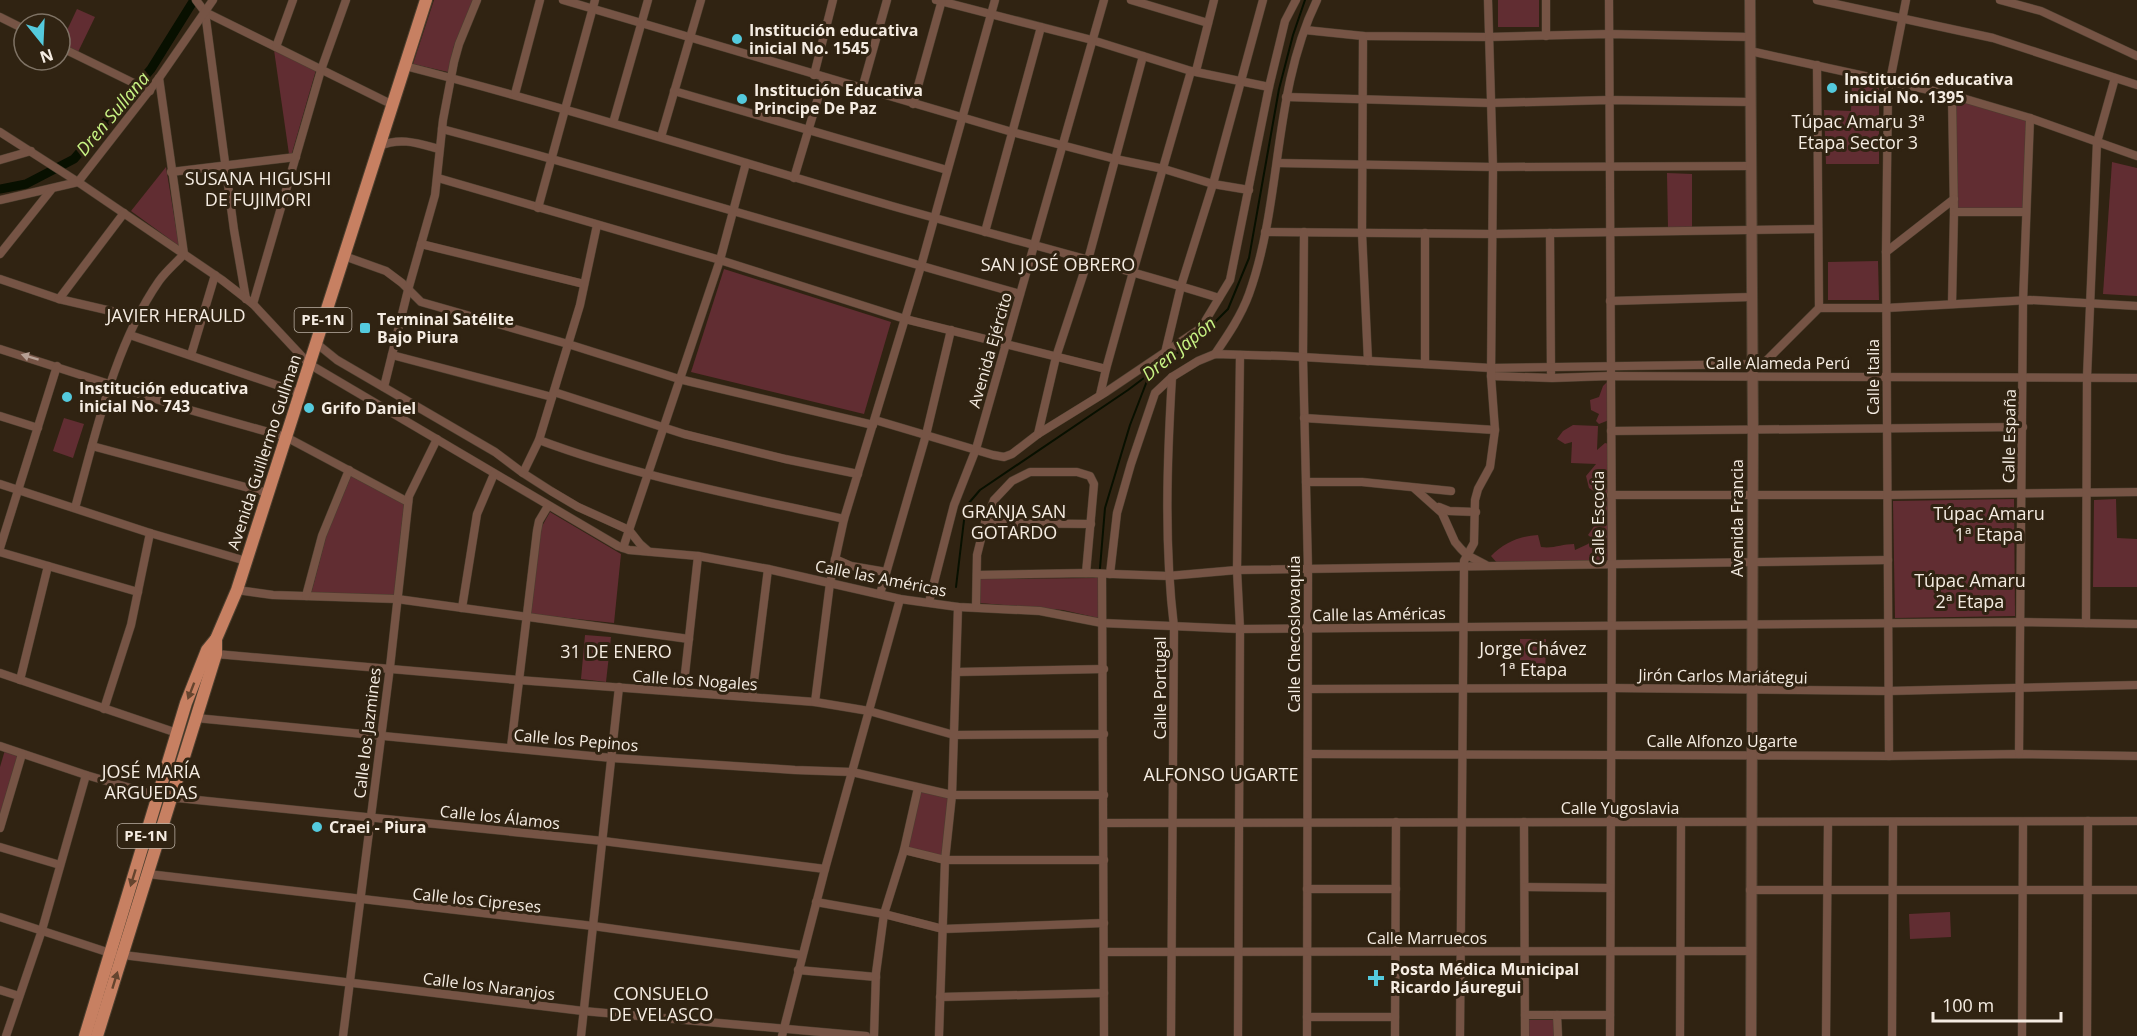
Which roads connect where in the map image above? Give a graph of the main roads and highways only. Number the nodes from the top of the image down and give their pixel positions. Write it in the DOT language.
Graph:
graph roads {
  1 [pos="426,0"];
  2 [pos="216,639"];
  3 [pos="117,954"];
  4 [pos="85,1036"];
  5 [pos="98,1036"];
  1 -- 2 [label="main road, Avenida Guillermo Gullman / PE-1N"];
  2 -- 3 [label="main road, Avenida Guillermo Gullman / PE-1N"];
  2 -- 3 [label="main road, Avenida Guillermo Gullman / PE-1N, one-way"];
  3 -- 4 [label="main road, Avenida Guillermo Gullman / PE-1N"];
  5 -- 3 [label="main road, Avenida Guillermo Gullman / PE-1N, one-way"];
}
